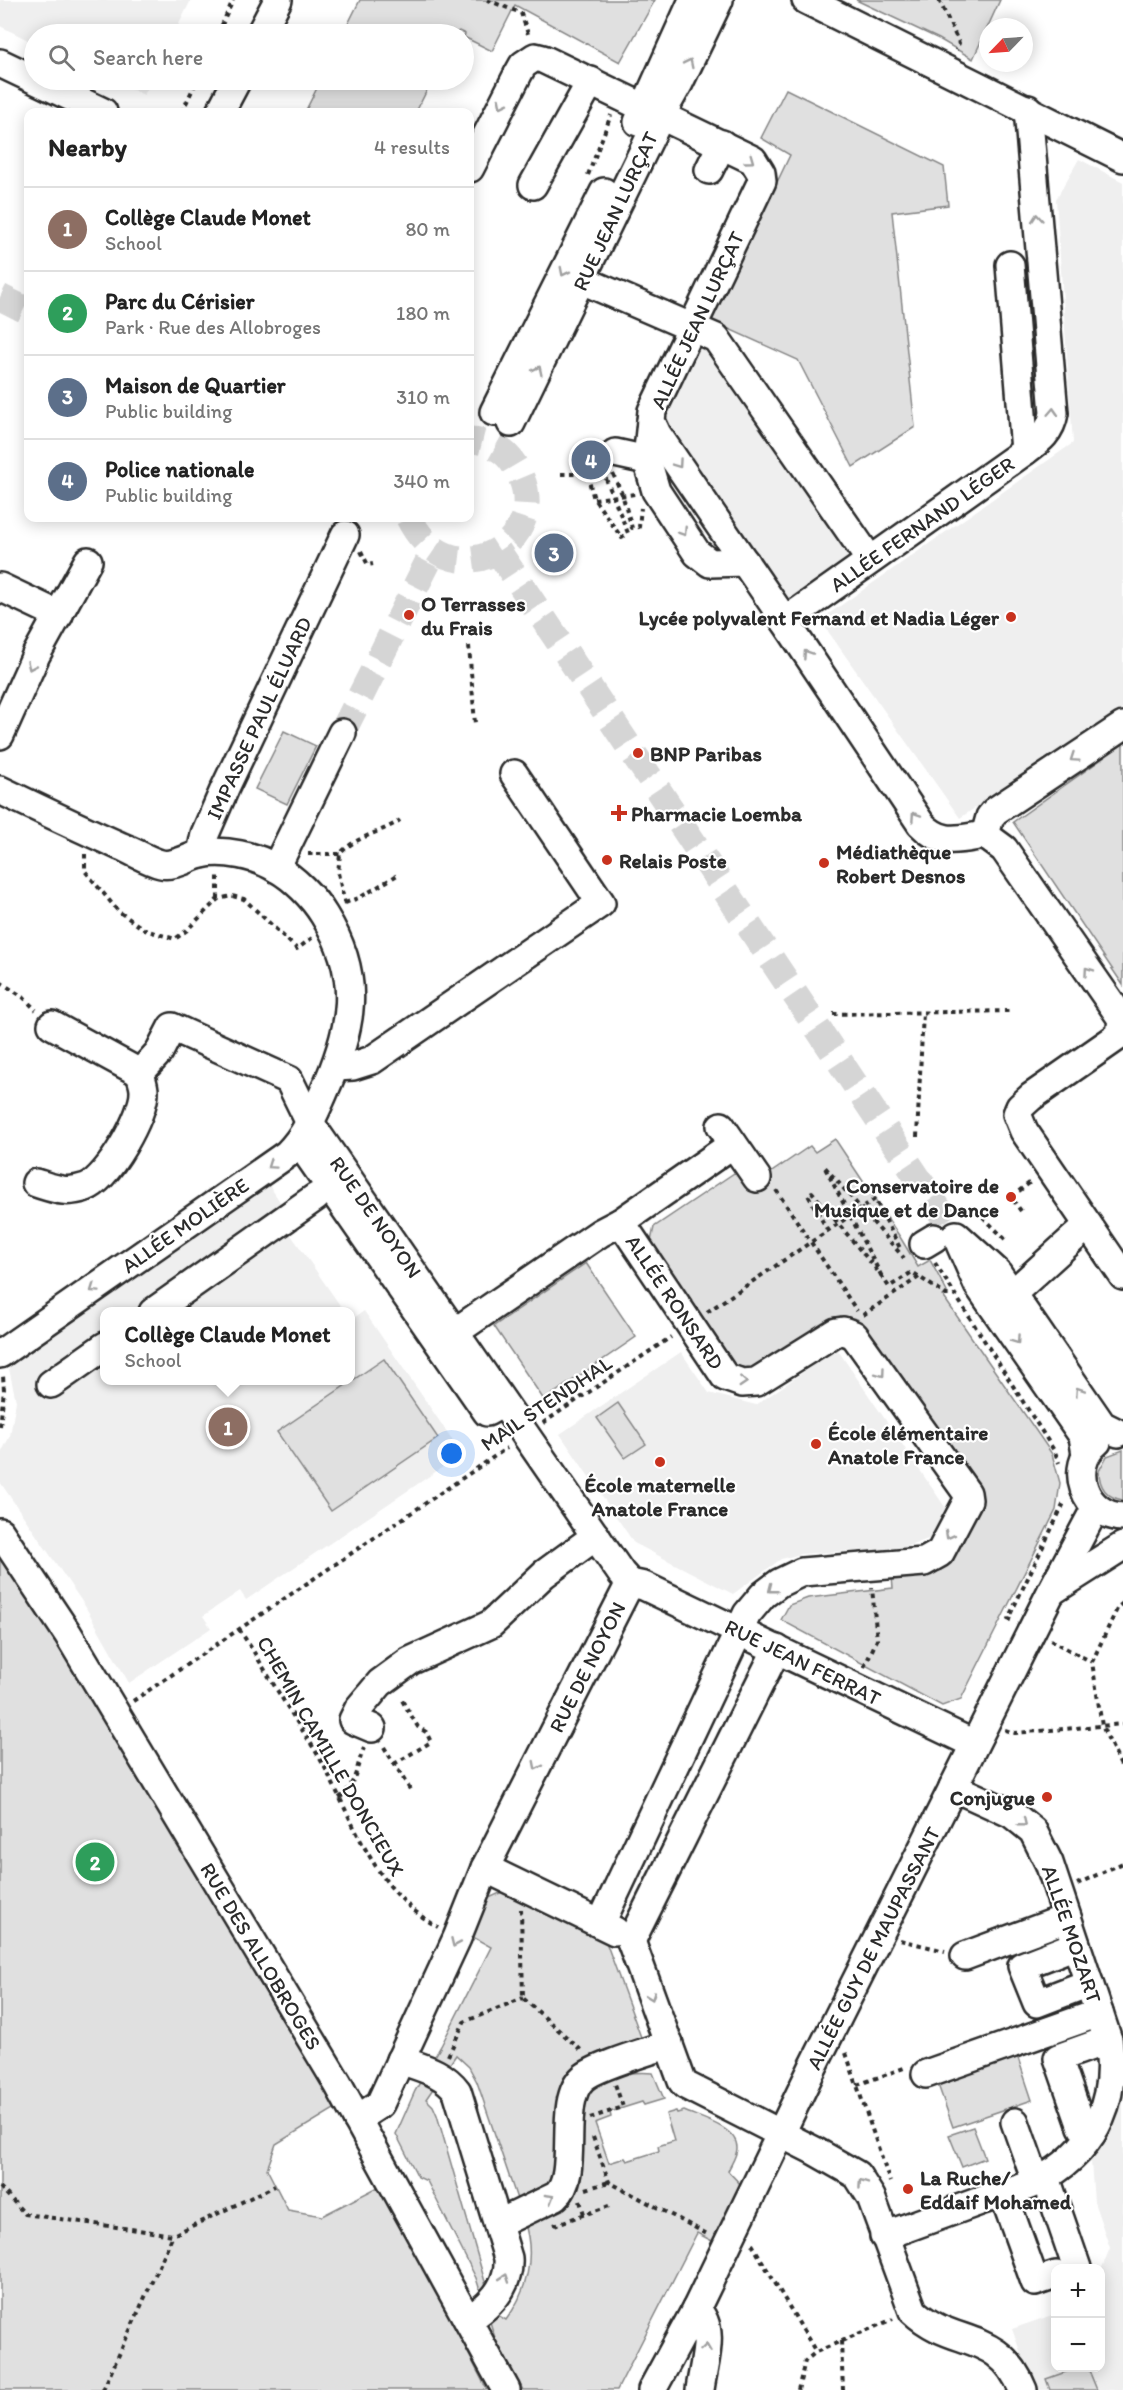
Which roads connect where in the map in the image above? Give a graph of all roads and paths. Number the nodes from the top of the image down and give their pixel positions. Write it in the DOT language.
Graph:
graph roads {
  1 [pos="234,0"];
  2 [pos="278,0"];
  3 [pos="487,0"];
  4 [pos="693,0"];
  5 [pos="719,0"];
  6 [pos="806,0"];
  7 [pos="939,0"];
  8 [pos="223,24"];
  9 [pos="265,24"];
  10 [pos="536,57"];
  11 [pos="0,63"];
  12 [pos="948,70"];
  13 [pos="24,74"];
  14 [pos="591,81"];
  15 [pos="57,90"];
  16 [pos="192,90"];
  17 [pos="232,90"];
  18 [pos="96,108"];
  19 [pos="184,108"];
  20 [pos="222,108"];
  21 [pos="1028,109"];
  22 [pos="652,110"];
  23 [pos="722,144"];
  24 [pos="1123,158"];
  25 [pos="474,160"];
  26 [pos="709,170"];
  27 [pos="533,184"];
  28 [pos="1010,265"];
  29 [pos="582,280"];
  30 [pos="692,327"];
  31 [pos="651,421"];
  32 [pos="1025,451"];
  33 [pos="615,453"];
  34 [pos="647,460"];
  35 [pos="561,474"];
  36 [pos="649,492"];
  37 [pos="622,494"];
  38 [pos="612,496"];
  39 [pos="594,499"];
  40 [pos="354,543"];
  41 [pos="870,560"];
  42 [pos="88,561"];
  43 [pos="745,562"];
  44 [pos="373,564"];
  45 [pos="0,587"];
  46 [pos="58,615"];
  47 [pos="785,621"];
  48 [pos="469,646"];
  49 [pos="475,724"];
  50 [pos="1123,726"];
  51 [pos="342,733"];
  52 [pos="0,735"];
  53 [pos="514,774"];
  54 [pos="0,790"];
  55 [pos="400,820"];
  56 [pos="94,834"];
  57 [pos="985,835"];
  58 [pos="201,854"];
  59 [pos="340,854"];
  60 [pos="280,859"];
  61 [pos="399,874"];
  62 [pos="345,903"];
  63 [pos="331,925"];
  64 [pos="0,982"];
  65 [pos="1010,1011"];
  66 [pos="923,1012"];
  67 [pos="832,1014"];
  68 [pos="1122,1019"];
  69 [pos="52,1025"];
  70 [pos="336,1067"];
  71 [pos="140,1073"];
  72 [pos="305,1133"];
  73 [pos="917,1137"];
  74 [pos="757,1178"];
  75 [pos="36,1183"];
  76 [pos="316,1197"];
  77 [pos="1011,1197"];
  78 [pos="861,1209"];
  79 [pos="1021,1211"];
  80 [pos="850,1216"];
  81 [pos="983,1217"];
  82 [pos="621,1222"];
  83 [pos="838,1224"];
  84 [pos="1088,1225"];
  85 [pos="828,1231"];
  86 [pos="1005,1239"];
  87 [pos="929,1241"];
  88 [pos="811,1242"];
  89 [pos="881,1275"];
  90 [pos="1123,1276"];
  91 [pos="919,1277"];
  92 [pos="954,1295"];
  93 [pos="1003,1300"];
  94 [pos="159,1307"];
  95 [pos="689,1324"];
  96 [pos="851,1326"];
  97 [pos="455,1332"];
  98 [pos="100,1350"];
  99 [pos="1,1363"];
  100 [pos="51,1384"];
  101 [pos="503,1402"];
  102 [pos="0,1426"];
  103 [pos="1120,1433"];
  104 [pos="526,1435"];
  105 [pos="1086,1454"];
  106 [pos="1063,1473"];
  107 [pos="1064,1495"];
  108 [pos="1096,1507"];
  109 [pos="1123,1517"];
  110 [pos="0,1532"];
  111 [pos="596,1536"];
  112 [pos="1123,1546"];
  113 [pos="870,1566"];
  114 [pos="630,1583"];
  115 [pos="1050,1592"];
  116 [pos="1123,1603"];
  117 [pos="239,1629"];
  118 [pos="738,1630"];
  119 [pos="1031,1631"];
  120 [pos="777,1648"];
  121 [pos="1092,1662"];
  122 [pos="855,1686"];
  123 [pos="406,1690"];
  124 [pos="400,1697"];
  125 [pos="115,1713"];
  126 [pos="1123,1724"];
  127 [pos="1102,1726"];
  128 [pos="372,1728"];
  129 [pos="979,1734"];
  130 [pos="394,1764"];
  131 [pos="1123,1770"];
  132 [pos="953,1787"];
  133 [pos="664,1789"];
  134 [pos="411,1791"];
  135 [pos="339,1798"];
  136 [pos="698,1807"];
  137 [pos="1123,1863"];
  138 [pos="485,1868"];
  139 [pos="520,1885"];
  140 [pos="1059,1892"];
  141 [pos="1067,1918"];
  142 [pos="601,1923"];
  143 [pos="879,1935"];
  144 [pos="457,1938"];
  145 [pos="632,1941"];
  146 [pos="1076,1945"];
  147 [pos="965,1956"];
  148 [pos="1089,1983"];
  149 [pos="523,1998"];
  150 [pos="1099,2013"];
  151 [pos="836,2023"];
  152 [pos="1108,2040"];
  153 [pos="669,2044"];
  154 [pos="400,2060"];
  155 [pos="603,2067"];
  156 [pos="926,2074"];
  157 [pos="449,2082"];
  158 [pos="857,2085"];
  159 [pos="357,2119"];
  160 [pos="1016,2122"];
  161 [pos="578,2123"];
  162 [pos="781,2133"];
  163 [pos="1092,2133"];
  164 [pos="1041,2180"];
  165 [pos="609,2182"];
  166 [pos="891,2184"];
  167 [pos="275,2186"];
  168 [pos="0,2187"];
  169 [pos="577,2192"];
  170 [pos="1003,2193"];
  171 [pos="609,2205"];
  172 [pos="498,2224"];
  173 [pos="554,2225"];
  174 [pos="173,2235"];
  175 [pos="884,2236"];
  176 [pos="730,2238"];
  177 [pos="1075,2264"];
  178 [pos="1051,2277"];
  179 [pos="696,2309"];
  180 [pos="913,2311"];
  181 [pos="468,2320"];
  182 [pos="841,2341"];
  183 [pos="816,2352"];
  184 [pos="103,2390"];
  185 [pos="506,2390"];
  186 [pos="652,2390"];
  187 [pos="700,2390"];
  188 [pos="798,2390"];
  189 [pos="843,2390"];
  190 [pos="1023,2390"];
  1 -- 8 [label="path"];
  2 -- 9 [label="street"];
  3 -- 10 [label="path"];
  4 -- 22 [label="street, RUE JEAN LURÇAT"];
  22 -- 5 [label="street, RUE JEAN LURÇAT, one-way"];
  6 -- 12 [label="street"];
  7 -- 12 [label="path"];
  10 -- 14 [label="street, ALLÉE JEAN LURÇAT"];
  10 -- 25 [label="street, one-way"];
  11 -- 13 [label="street"];
  12 -- 21 [label="street"];
  14 -- 22 [label="street, ALLÉE JEAN LURÇAT"];
  14 -- 27 [label="street"];
  15 -- 18 [label="street"];
  16 -- 19 [label="path"];
  17 -- 20 [label="street"];
  21 -- 24 [label="street"];
  32 -- 21 [label="street, ALLÉE FERNAND LÉGER, one-way"];
  22 -- 23 [label="street, ALLÉE JEAN LURÇAT"];
  22 -- 29 [label="street, RUE JEAN LURÇAT"];
  22 -- 29 [label="street, RUE JEAN LURÇAT, one-way"];
  23 -- 26 [label="street"];
  23 -- 30 [label="street, ALLÉE JEAN LURÇAT, one-way"];
  28 -- 32 [label="street"];
  29 -- 30 [label="street"];
  30 -- 31 [label="street, ALLÉE JEAN LURÇAT"];
  30 -- 41 [label="street"];
  31 -- 34 [label="street"];
  31 -- 43 [label="street, ALLÉE JEAN LURÇAT, one-way"];
  32 -- 41 [label="street, ALLÉE FERNAND LÉGER"];
  33 -- 34 [label="street"];
  34 -- 36 [label="street"];
  35 -- 39 [label="path"];
  36 -- 37 [label="path"];
  36 -- 37 [label="path"];
  36 -- 43 [label="street, one-way"];
  37 -- 38 [label="path"];
  37 -- 38 [label="path"];
  38 -- 39 [label="path"];
  38 -- 39 [label="path"];
  40 -- 44 [label="path"];
  40 -- 58 [label="street, IMPASSE PAUL ÉLUARD"];
  41 -- 47 [label="street, ALLÉE FERNAND LÉGER"];
  42 -- 46 [label="street"];
  43 -- 47 [label="street, ALLÉE JEAN LURÇAT"];
  45 -- 46 [label="street"];
  46 -- 52 [label="street, one-way"];
  57 -- 47 [label="street, one-way"];
  48 -- 49 [label="path"];
  50 -- 57 [label="street, one-way"];
  51 -- 60 [label="street"];
  53 -- 70 [label="street"];
  54 -- 56 [label="street"];
  55 -- 59 [label="path"];
  56 -- 58 [label="street"];
  56 -- 63 [label="path"];
  68 -- 57 [label="street, one-way"];
  58 -- 60 [label="street"];
  59 -- 60 [label="path"];
  59 -- 62 [label="path"];
  60 -- 63 [label="street, ALLÉE MOLIÈRE"];
  61 -- 62 [label="path"];
  62 -- 63 [label="path"];
  63 -- 70 [label="street, ALLÉE MOLIÈRE"];
  64 -- 69 [label="path"];
  65 -- 66 [label="path"];
  66 -- 67 [label="path"];
  66 -- 73 [label="path"];
  68 -- 84 [label="street"];
  69 -- 71 [label="street"];
  70 -- 72 [label="street, ALLÉE MOLIÈRE"];
  71 -- 72 [label="street"];
  71 -- 75 [label="street"];
  72 -- 97 [label="street, RUE DE NOYON"];
  72 -- 99 [label="street, ALLÉE MOLIÈRE, one-way"];
  72 -- 101 [label="street"];
  74 -- 82 [label="street"];
  74 -- 88 [label="path"];
  76 -- 94 [label="street"];
  77 -- 79 [label="path"];
  78 -- 78 [label="path, MAIL STENDHAL"];
  78 -- 80 [label="path, MAIL STENDHAL"];
  78 -- 80 [label="path"];
  80 -- 83 [label="path, MAIL STENDHAL"];
  80 -- 89 [label="path"];
  81 -- 86 [label="path"];
  82 -- 95 [label="street, ALLÉE RONSARD"];
  82 -- 97 [label="street, ALLÉE RONSARD"];
  83 -- 85 [label="path, MAIL STENDHAL"];
  83 -- 85 [label="path"];
  83 -- 89 [label="path"];
  84 -- 90 [label="street"];
  84 -- 93 [label="street"];
  85 -- 88 [label="path, MAIL STENDHAL"];
  87 -- 92 [label="path"];
  88 -- 95 [label="path, MAIL STENDHAL"];
  88 -- 96 [label="path"];
  89 -- 91 [label="path"];
  91 -- 92 [label="path"];
  91 -- 96 [label="path"];
  92 -- 106 [label="path"];
  103 -- 93 [label="street, one-way"];
  93 -- 105 [label="street, one-way"];
  95 -- 96 [label="street, ALLÉE RONSARD, one-way"];
  95 -- 104 [label="path, MAIL STENDHAL"];
  96 -- 113 [label="street, one-way"];
  97 -- 101 [label="street, RUE DE NOYON"];
  98 -- 100 [label="street"];
  99 -- 102 [label="path"];
  101 -- 104 [label="street, RUE DE NOYON"];
  103 -- 105 [label="street"];
  104 -- 111 [label="street, RUE DE NOYON"];
  104 -- 117 [label="path, MAIL STENDHAL"];
  105 -- 108 [label="street"];
  107 -- 119 [label="path"];
  108 -- 109 [label="street"];
  108 -- 115 [label="street, ALLÉE GUY DE MAUPASSANT"];
  110 -- 125 [label="street, RUE DES ALLOBROGES"];
  111 -- 114 [label="street, RUE DE NOYON"];
  111 -- 128 [label="street"];
  112 -- 115 [label="street"];
  113 -- 118 [label="street, one-way"];
  113 -- 122 [label="path"];
  114 -- 118 [label="street, RUE JEAN FERRAT"];
  114 -- 138 [label="street, RUE DE NOYON, one-way"];
  115 -- 119 [label="street, ALLÉE GUY DE MAUPASSANT"];
  116 -- 121 [label="path"];
  117 -- 125 [label="path, MAIL STENDHAL"];
  117 -- 135 [label="path, CHEMIN CAMILLE DONCIEUX"];
  118 -- 120 [label="street, RUE JEAN FERRAT"];
  118 -- 133 [label="street"];
  119 -- 121 [label="path"];
  119 -- 129 [label="street, ALLÉE GUY DE MAUPASSANT"];
  120 -- 122 [label="street, RUE JEAN FERRAT"];
  120 -- 136 [label="street"];
  121 -- 127 [label="path"];
  122 -- 129 [label="street, RUE JEAN FERRAT"];
  123 -- 124 [label="path"];
  124 -- 128 [label="path"];
  124 -- 130 [label="path"];
  125 -- 159 [label="street, RUE DES ALLOBROGES"];
  126 -- 127 [label="path"];
  127 -- 129 [label="path"];
  127 -- 131 [label="path"];
  128 -- 130 [label="path"];
  128 -- 135 [label="path"];
  129 -- 132 [label="street, ALLÉE GUY DE MAUPASSANT"];
  130 -- 134 [label="path"];
  132 -- 140 [label="street, ALLÉE MOZART, one-way"];
  132 -- 143 [label="street, ALLÉE GUY DE MAUPASSANT"];
  133 -- 136 [label="street"];
  133 -- 142 [label="street"];
  135 -- 144 [label="path, CHEMIN CAMILLE DONCIEUX"];
  136 -- 145 [label="street"];
  137 -- 140 [label="path"];
  138 -- 139 [label="street"];
  138 -- 144 [label="street, RUE DE NOYON"];
  139 -- 142 [label="street"];
  139 -- 149 [label="path"];
  140 -- 141 [label="street, ALLÉE MOZART"];
  141 -- 146 [label="street, ALLÉE MOZART"];
  141 -- 147 [label="street"];
  142 -- 145 [label="street"];
  143 -- 147 [label="path"];
  143 -- 151 [label="street, ALLÉE GUY DE MAUPASSANT"];
  144 -- 154 [label="street, RUE DE NOYON, one-way"];
  145 -- 153 [label="street, one-way"];
  146 -- 148 [label="street, ALLÉE MOZART"];
  146 -- 148 [label="street"];
  148 -- 150 [label="street, ALLÉE MOZART"];
  149 -- 155 [label="path"];
  149 -- 157 [label="path"];
  150 -- 152 [label="street, ALLÉE MOZART"];
  150 -- 156 [label="street"];
  151 -- 158 [label="path"];
  151 -- 162 [label="street, ALLÉE GUY DE MAUPASSANT"];
  152 -- 163 [label="street, ALLÉE MOZART"];
  152 -- 163 [label="street"];
  153 -- 155 [label="street"];
  153 -- 162 [label="street"];
  154 -- 157 [label="street"];
  154 -- 159 [label="street, RUE DE NOYON"];
  155 -- 161 [label="street"];
  155 -- 161 [label="path"];
  156 -- 158 [label="path"];
  157 -- 172 [label="street"];
  158 -- 166 [label="path"];
  159 -- 181 [label="street, RUE DES ALLOBROGES"];
  160 -- 164 [label="street"];
  161 -- 165 [label="path"];
  172 -- 161 [label="street, one-way"];
  175 -- 162 [label="street, one-way"];
  162 -- 176 [label="street, ALLÉE GUY DE MAUPASSANT"];
  163 -- 164 [label="street, ALLÉE MOZART"];
  164 -- 170 [label="street, ALLÉE MOZART"];
  164 -- 177 [label="street"];
  165 -- 169 [label="path"];
  165 -- 176 [label="path"];
  167 -- 174 [label="path"];
  168 -- 174 [label="path"];
  170 -- 175 [label="street, ALLÉE MOZART"];
  170 -- 178 [label="street"];
  171 -- 173 [label="path"];
  181 -- 172 [label="street, one-way"];
  174 -- 184 [label="path"];
  175 -- 180 [label="street"];
  176 -- 179 [label="street, ALLÉE GUY DE MAUPASSANT"];
  176 -- 183 [label="path"];
  179 -- 186 [label="street, ALLÉE GUY DE MAUPASSANT"];
  187 -- 179 [label="street, one-way"];
  180 -- 182 [label="path"];
  180 -- 190 [label="street"];
  181 -- 185 [label="street, RUE DES ALLOBROGES"];
  182 -- 183 [label="path"];
  182 -- 189 [label="path"];
  183 -- 188 [label="path"];
}
